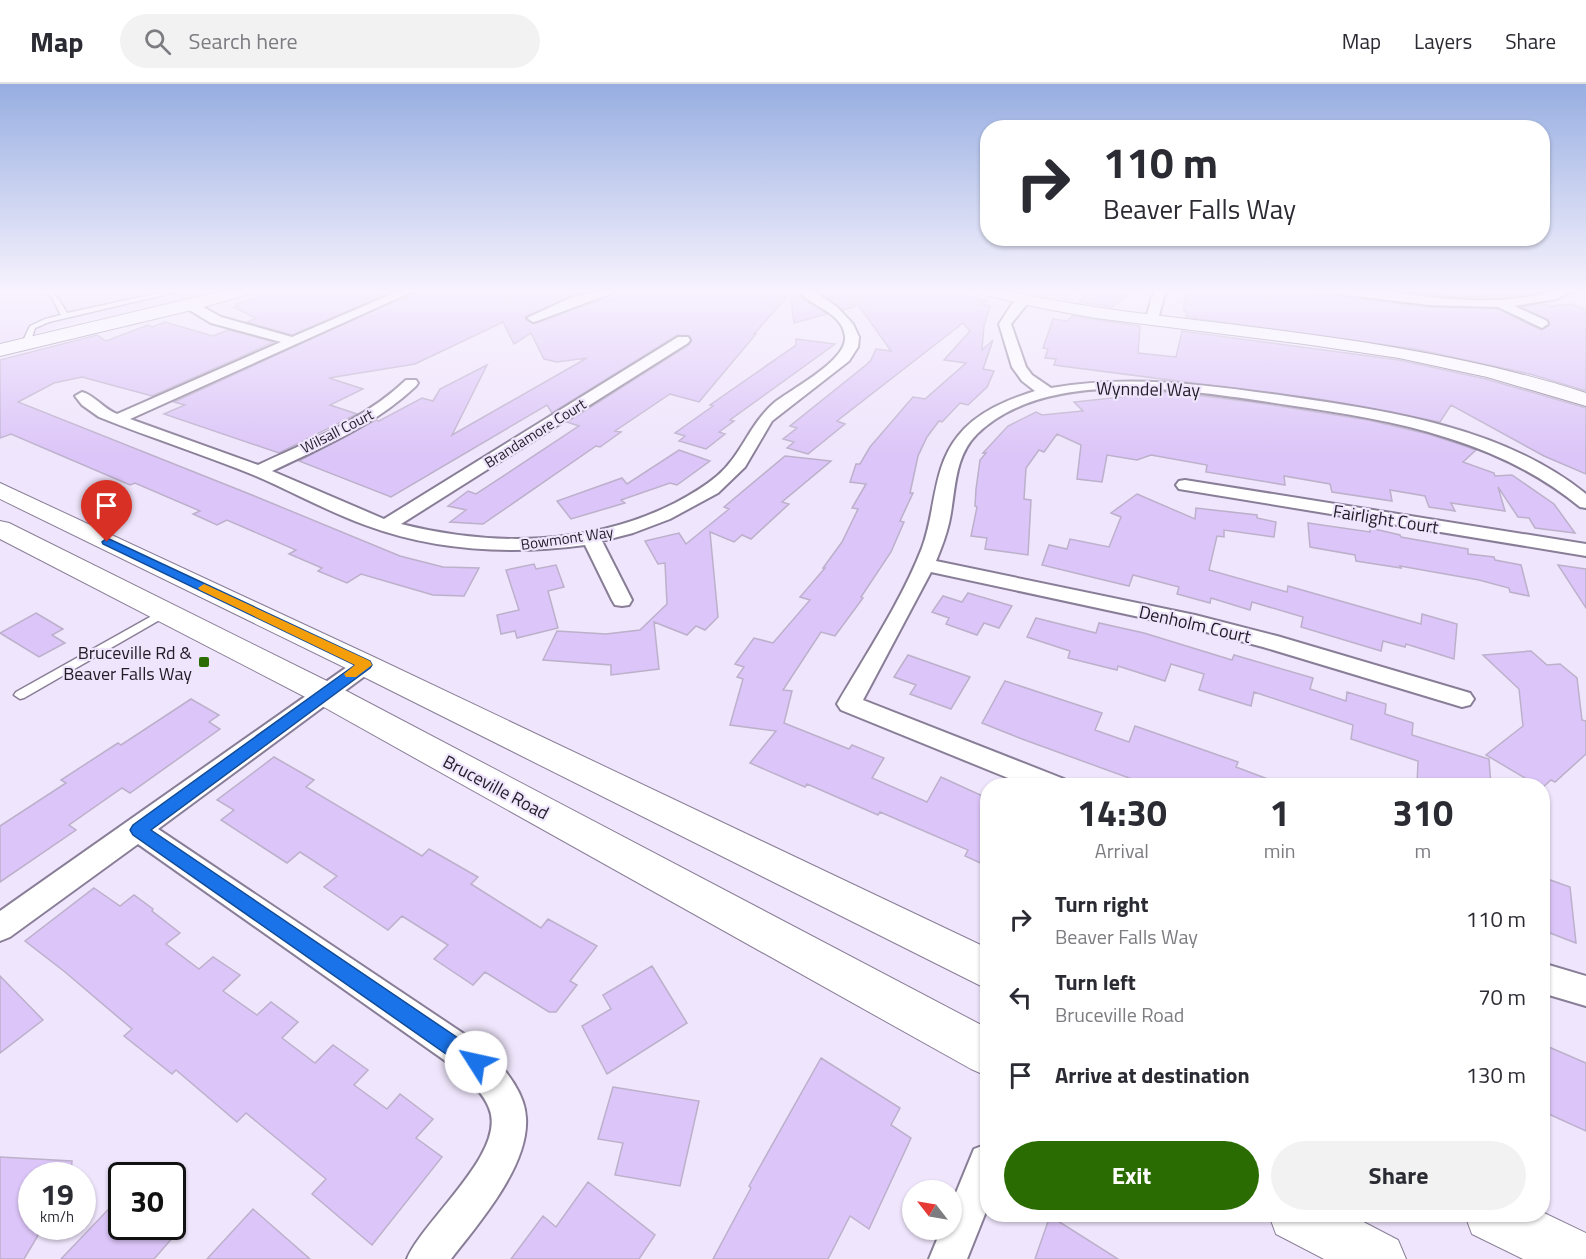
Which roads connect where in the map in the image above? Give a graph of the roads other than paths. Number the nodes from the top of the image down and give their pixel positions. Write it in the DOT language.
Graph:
graph roads {
  1 [pos="19,345"];
  2 [pos="283,345"];
  3 [pos="675,345"];
  4 [pos="850,345"];
  5 [pos="1011,345"];
  6 [pos="1355,345"];
  7 [pos="0,350"];
  8 [pos="411,383"];
  9 [pos="1049,393"];
  10 [pos="82,396"];
  11 [pos="1586,400"];
  12 [pos="117,419"];
  13 [pos="258,471"];
  14 [pos="1185,485"];
  15 [pos="0,490"];
  16 [pos="1586,503"];
  17 [pos="386,526"];
  18 [pos="0,529"];
  19 [pos="590,537"];
  20 [pos="1586,550"];
  21 [pos="925,565"];
  22 [pos="622,600"];
  23 [pos="166,612"];
  24 [pos="365,665"];
  25 [pos="324,693"];
  26 [pos="20,695"];
  27 [pos="1462,699"];
  28 [pos="1035,778"];
  29 [pos="139,830"];
  30 [pos="0,928"];
  31 [pos="980,966"];
  32 [pos="1550,980"];
  33 [pos="1586,991"];
  34 [pos="980,1049"];
  35 [pos="980,1179"];
  36 [pos="1308,1222"];
  37 [pos="1505,1222"];
  38 [pos="426,1259"];
  39 [pos="948,1259"];
  40 [pos="1379,1259"];
  41 [pos="1581,1259"];
  1 -- 7 [label="main road"];
  2 -- 12 [label="street"];
  3 -- 17 [label="street, Brandamore Court"];
  4 -- 19 [label="street, Bowmont Way"];
  5 -- 9 [label="street"];
  6 -- 11 [label="main road"];
  8 -- 13 [label="street, Wilsall Court"];
  9 -- 16 [label="street, Wynndel Way"];
  9 -- 21 [label="street, Wynndel Way"];
  10 -- 12 [label="street, Bowmont Way"];
  12 -- 13 [label="street, Bowmont Way"];
  13 -- 17 [label="street, Bowmont Way"];
  14 -- 20 [label="street, Fairlight Court"];
  15 -- 24 [label="main road"];
  17 -- 19 [label="street, Bowmont Way"];
  18 -- 23 [label="main road, Bruceville Road"];
  19 -- 22 [label="street"];
  21 -- 27 [label="street, Denholm Court"];
  21 -- 28 [label="street, Wynndel Way"];
  23 -- 25 [label="main road, Bruceville Road"];
  23 -- 26 [label="lane"];
  24 -- 25 [label="street"];
  24 -- 31 [label="main road"];
  25 -- 29 [label="street"];
  25 -- 34 [label="main road, Bruceville Road"];
  29 -- 30 [label="street"];
  29 -- 38 [label="street"];
  32 -- 33 [label="street"];
  35 -- 39 [label="street"];
  36 -- 40 [label="main road"];
  37 -- 41 [label="main road"];
}
